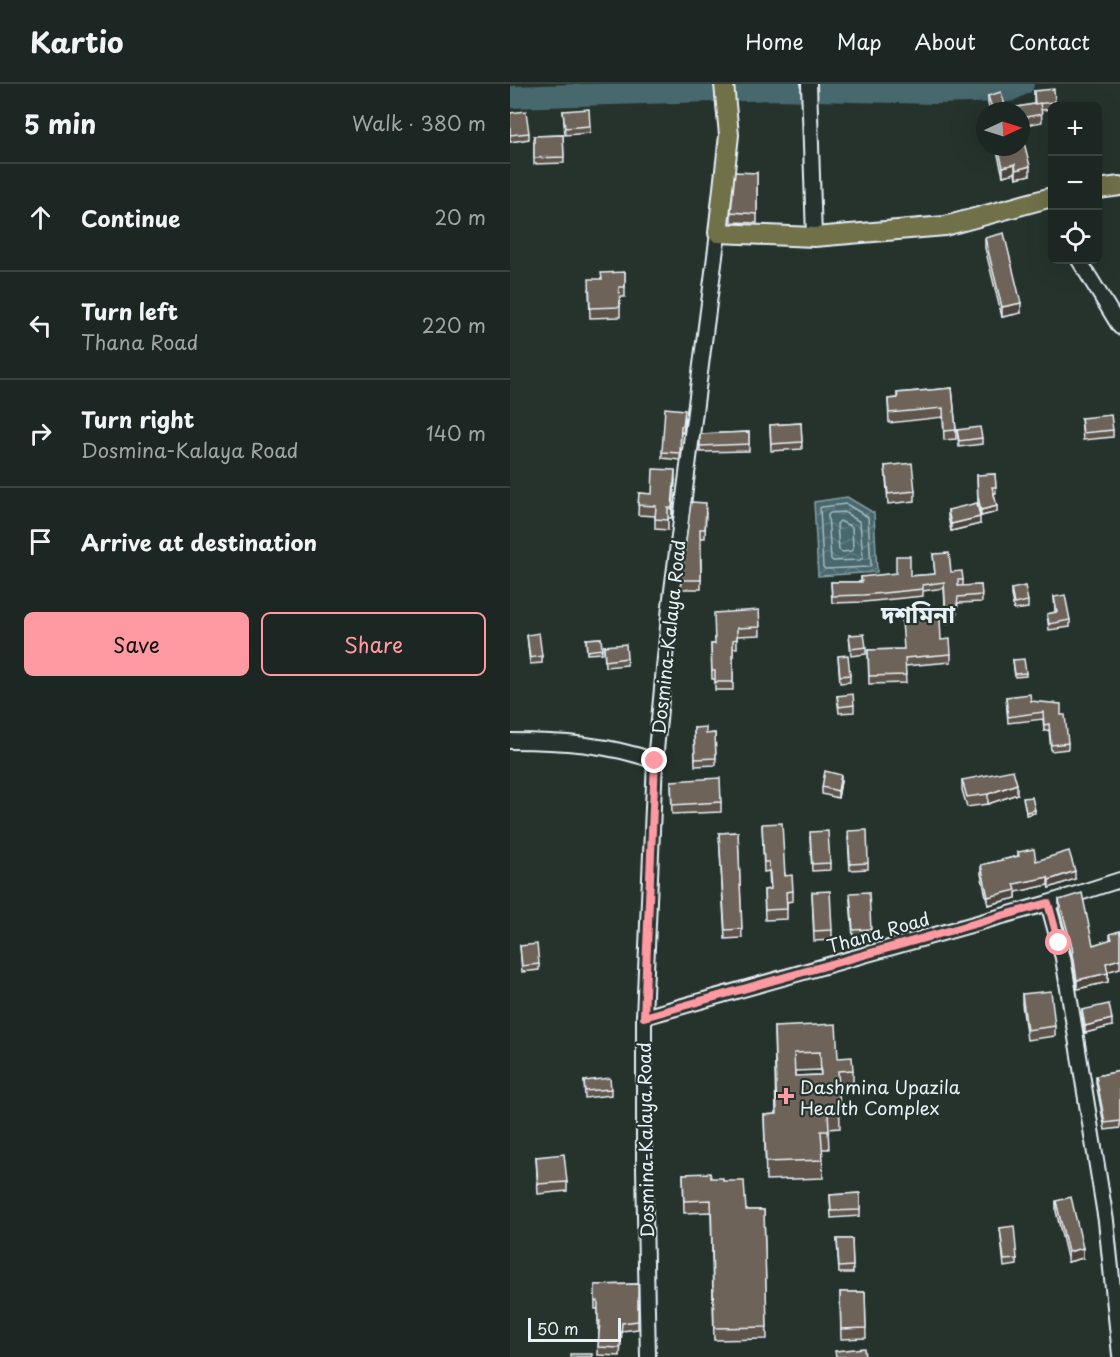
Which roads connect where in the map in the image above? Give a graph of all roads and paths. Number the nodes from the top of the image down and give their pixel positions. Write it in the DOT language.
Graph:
graph roads {
  1 [pos="724,84"];
  2 [pos="809,84"];
  3 [pos="1120,186"];
  4 [pos="1102,188"];
  5 [pos="1048,198"];
  6 [pos="718,233"];
  7 [pos="814,237"];
  8 [pos="1081,264"];
  9 [pos="1120,327"];
  10 [pos="510,741"];
  11 [pos="655,761"];
  12 [pos="1120,880"];
  13 [pos="1048,903"];
  14 [pos="644,1017"];
  15 [pos="1120,1355"];
  16 [pos="648,1357"];
  1 -- 6 [label="main road, Dosmina-Kalaya Road"];
  2 -- 7 [label="street"];
  3 -- 4 [label="main road"];
  5 -- 7 [label="main road"];
  6 -- 7 [label="main road"];
  6 -- 11 [label="street, Dosmina-Kalaya Road"];
  8 -- 9 [label="street"];
  10 -- 11 [label="street"];
  11 -- 14 [label="street, Dosmina-Kalaya Road"];
  12 -- 13 [label="street, Thana Road"];
  13 -- 14 [label="street, Thana Road"];
  13 -- 15 [label="street"];
  14 -- 16 [label="street, Dosmina-Kalaya Road"];
}
